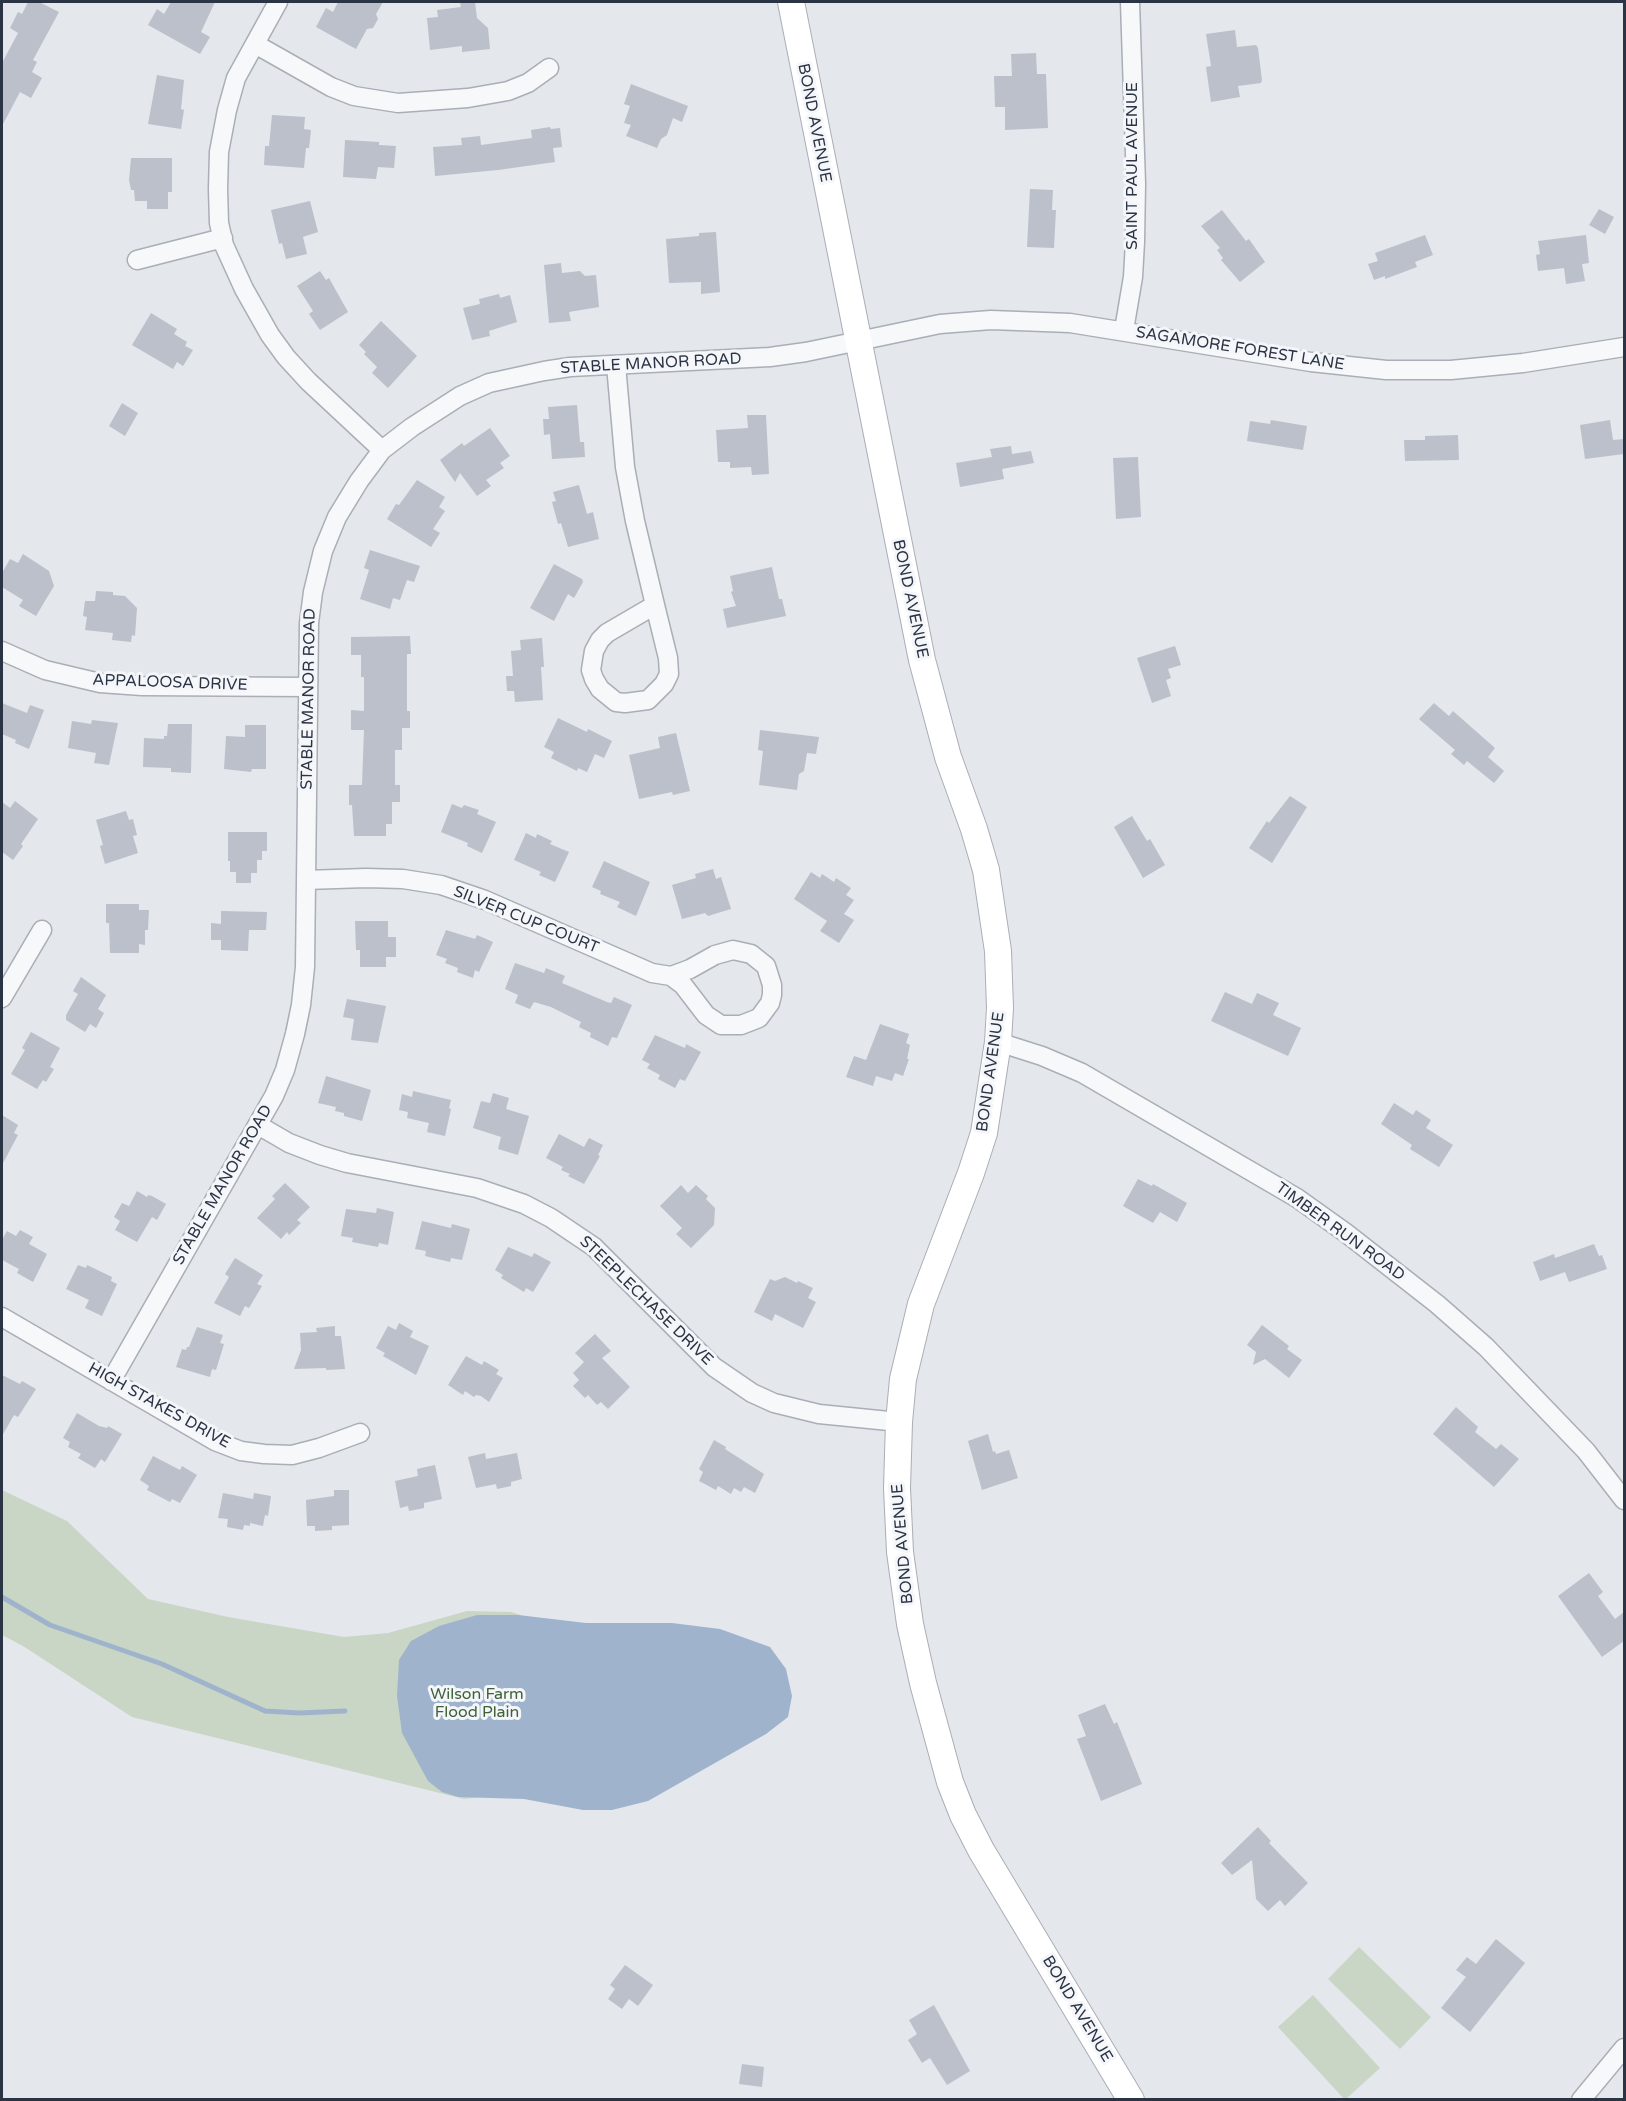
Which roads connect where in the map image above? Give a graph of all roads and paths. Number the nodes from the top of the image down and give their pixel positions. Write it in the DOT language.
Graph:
graph roads {
  1 [pos="278,2"];
  2 [pos="791,2"];
  3 [pos="1130,2"];
  4 [pos="255,44"];
  5 [pos="549,68"];
  6 [pos="223,238"];
  7 [pos="137,260"];
  8 [pos="1124,330"];
  9 [pos="857,342"];
  10 [pos="1624,346"];
  11 [pos="616,365"];
  12 [pos="382,450"];
  13 [pos="655,604"];
  14 [pos="2,651"];
  15 [pos="308,687"];
  16 [pos="306,880"];
  17 [pos="42,930"];
  18 [pos="671,976"];
  19 [pos="2,998"];
  20 [pos="998,1042"];
  21 [pos="258,1125"];
  22 [pos="2,1317"];
  23 [pos="111,1381"];
  24 [pos="899,1422"];
  25 [pos="360,1433"];
  26 [pos="1624,1500"];
  27 [pos="1624,2048"];
  28 [pos="1131,2100"];
  29 [pos="1581,2100"];
  1 -- 4 [label="street"];
  2 -- 9 [label="street, BOND AVENUE"];
  3 -- 8 [label="street, SAINT PAUL AVENUE"];
  4 -- 5 [label="street"];
  4 -- 6 [label="street"];
  6 -- 7 [label="street"];
  6 -- 12 [label="street"];
  8 -- 9 [label="street, SAGAMORE FOREST LANE"];
  8 -- 10 [label="street, SAGAMORE FOREST LANE"];
  9 -- 11 [label="street, STABLE MANOR ROAD"];
  9 -- 20 [label="street, BOND AVENUE"];
  11 -- 12 [label="street, STABLE MANOR ROAD"];
  11 -- 13 [label="street"];
  12 -- 15 [label="street, STABLE MANOR ROAD"];
  13 -- 13 [label="street"];
  14 -- 15 [label="street, APPALOOSA DRIVE"];
  15 -- 16 [label="street, STABLE MANOR ROAD"];
  16 -- 18 [label="street, SILVER CUP COURT"];
  16 -- 21 [label="street, STABLE MANOR ROAD"];
  17 -- 19 [label="street"];
  18 -- 18 [label="street"];
  20 -- 24 [label="street, BOND AVENUE"];
  20 -- 26 [label="street, TIMBER RUN ROAD"];
  21 -- 23 [label="street, STABLE MANOR ROAD"];
  21 -- 24 [label="street, STEEPLECHASE DRIVE"];
  22 -- 23 [label="street, HIGH STAKES DRIVE"];
  23 -- 25 [label="street, HIGH STAKES DRIVE"];
  24 -- 28 [label="street, BOND AVENUE"];
  27 -- 29 [label="street"];
}
